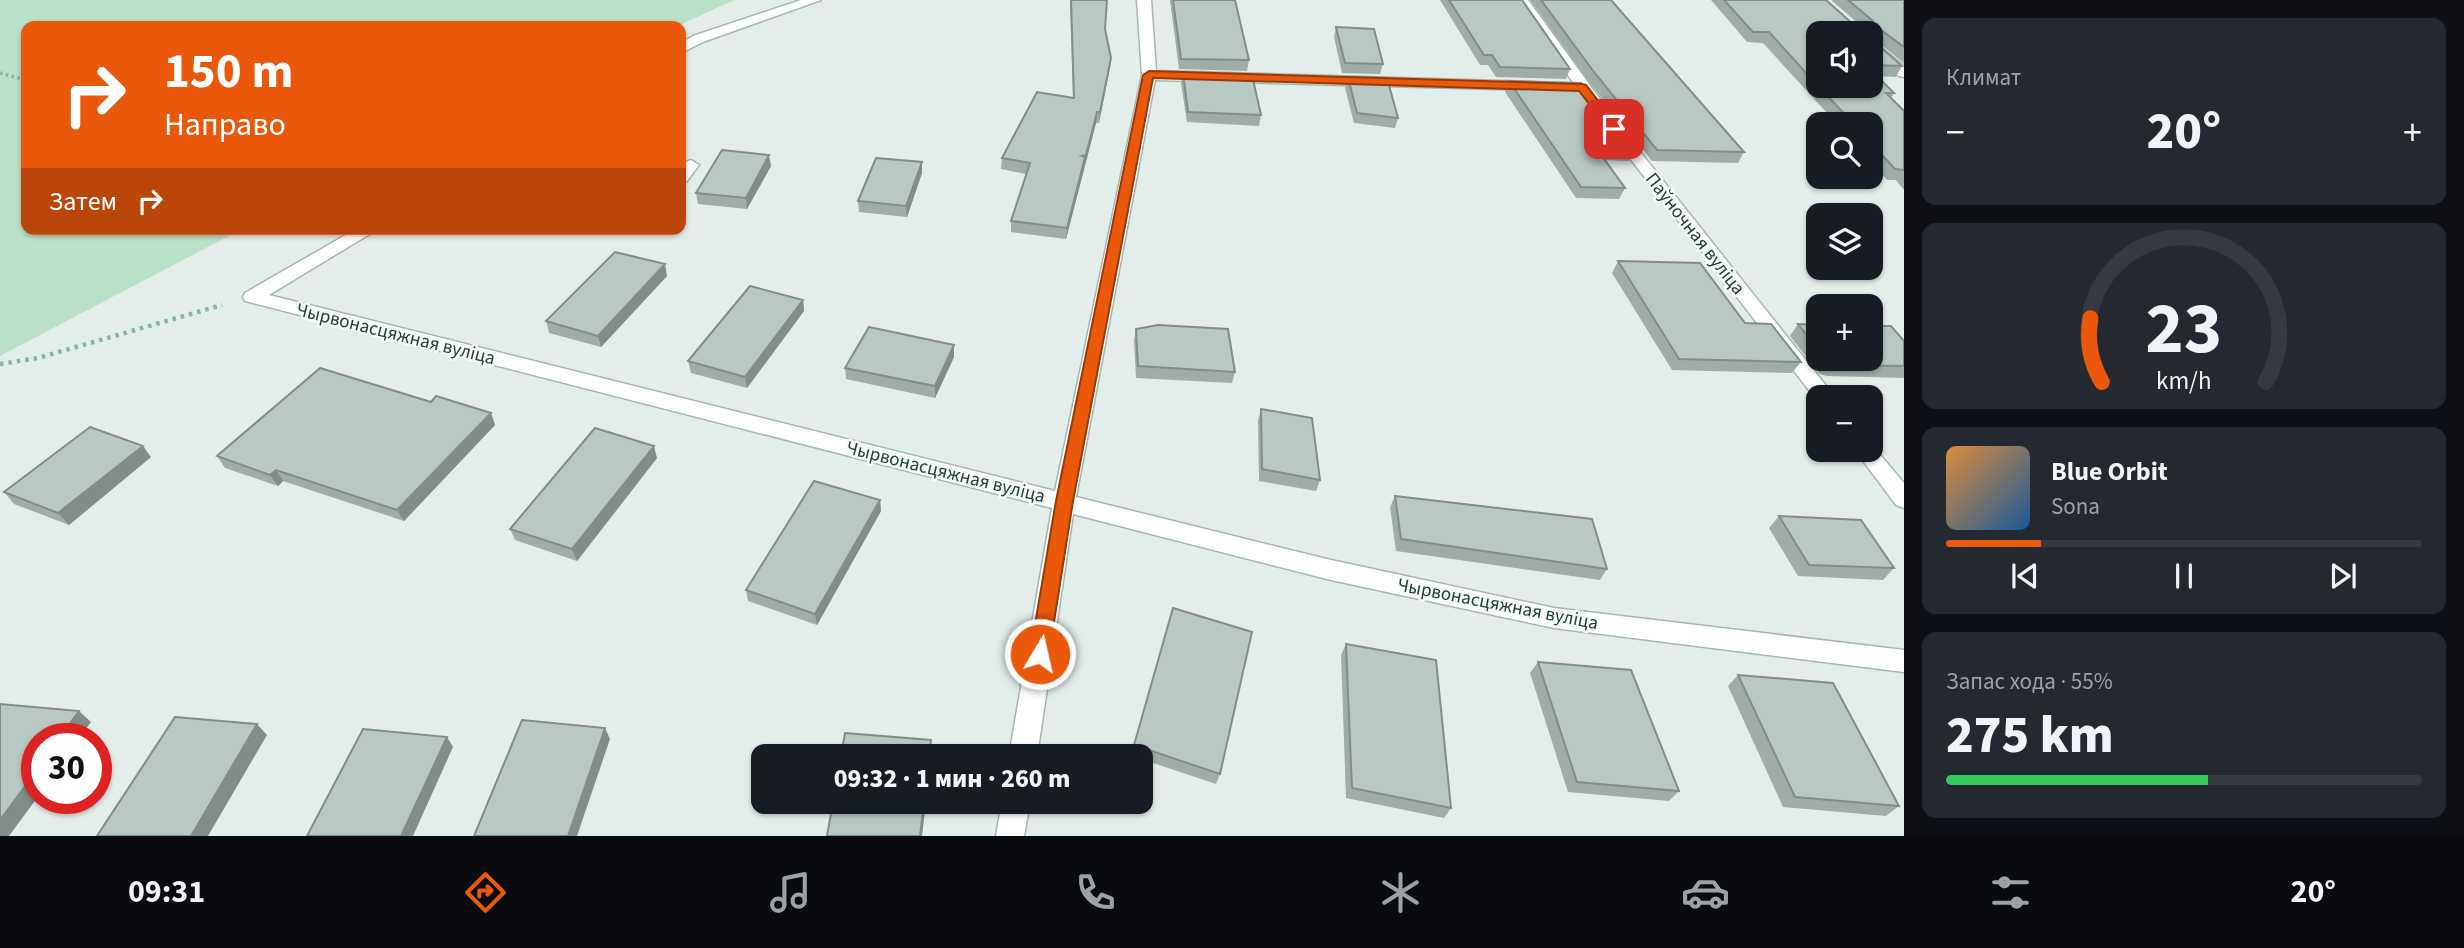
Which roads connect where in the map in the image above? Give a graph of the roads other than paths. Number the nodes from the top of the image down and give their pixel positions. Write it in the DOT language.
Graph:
graph roads {
  1 [pos="814,0"];
  2 [pos="1144,0"];
  3 [pos="1521,0"];
  4 [pos="686,46"];
  5 [pos="1883,55"];
  6 [pos="1904,73"];
  7 [pos="1149,75"];
  8 [pos="1569,87"];
  9 [pos="359,235"];
  10 [pos="1815,385"];
  11 [pos="1875,462"];
  12 [pos="1904,499"];
  13 [pos="1064,501"];
  14 [pos="1904,661"];
  15 [pos="1025,744"];
  16 [pos="1014,814"];
  17 [pos="1010,836"];
  1 -- 4 [label="street"];
  2 -- 7 [label="street"];
  3 -- 8 [label="street, Паўночная вуліца"];
  5 -- 6 [label="street"];
  7 -- 8 [label="street"];
  7 -- 13 [label="street"];
  8 -- 10 [label="street, Паўночная вуліца"];
  9 -- 13 [label="street, Чырвонасцяжная вуліца"];
  11 -- 12 [label="street"];
  13 -- 14 [label="street, Чырвонасцяжная вуліца"];
  13 -- 15 [label="street"];
  16 -- 17 [label="street"];
}
